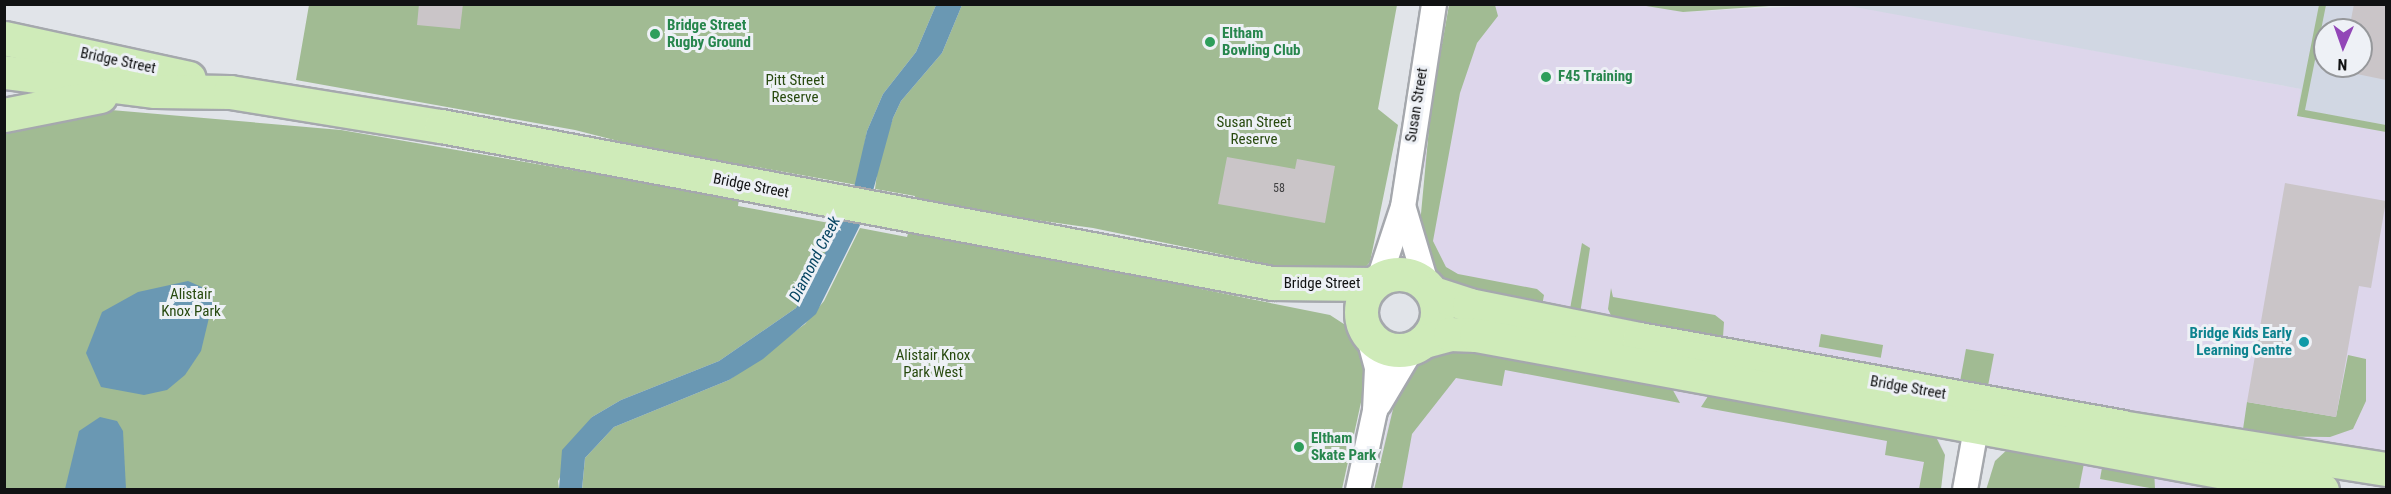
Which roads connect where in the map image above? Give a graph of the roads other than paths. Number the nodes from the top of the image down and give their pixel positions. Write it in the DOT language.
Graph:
graph roads {
  1 [pos="1434,4"];
  2 [pos="4,38"];
  3 [pos="4,72"];
  4 [pos="130,88"];
  5 [pos="230,92"];
  6 [pos="4,115"];
  7 [pos="1403,207"];
  8 [pos="1376,281"];
  9 [pos="1272,283"];
  10 [pos="1430,289"];
  11 [pos="1366,330"];
  12 [pos="1419,344"];
  13 [pos="1376,411"];
  14 [pos="1978,413"];
  15 [pos="2386,469"];
  16 [pos="1358,489"];
  17 [pos="1965,489"];
  18 [pos="2322,489"];
  1 -- 7 [label="street, Susan Street"];
  2 -- 5 [label="main road, Bridge Street"];
  3 -- 4 [label="main road, Bridge Street"];
  4 -- 5 [label="main road, Bridge Street"];
  4 -- 6 [label="main road"];
  5 -- 9 [label="main road, Bridge Street"];
  7 -- 8 [label="street, Susan Street"];
  7 -- 10 [label="street, Susan Street"];
  8 -- 9 [label="main road, Bridge Street"];
  8 -- 10 [label="main road"];
  8 -- 11 [label="main road"];
  9 -- 11 [label="main road, Bridge Street"];
  10 -- 12 [label="main road"];
  10 -- 14 [label="main road, Bridge Street"];
  11 -- 12 [label="main road"];
  11 -- 13 [label="street"];
  12 -- 13 [label="street"];
  12 -- 14 [label="main road, Bridge Street"];
  13 -- 16 [label="street"];
  14 -- 15 [label="main road, Bridge Street"];
  14 -- 17 [label="street"];
  14 -- 18 [label="main road, Bridge Street"];
}
